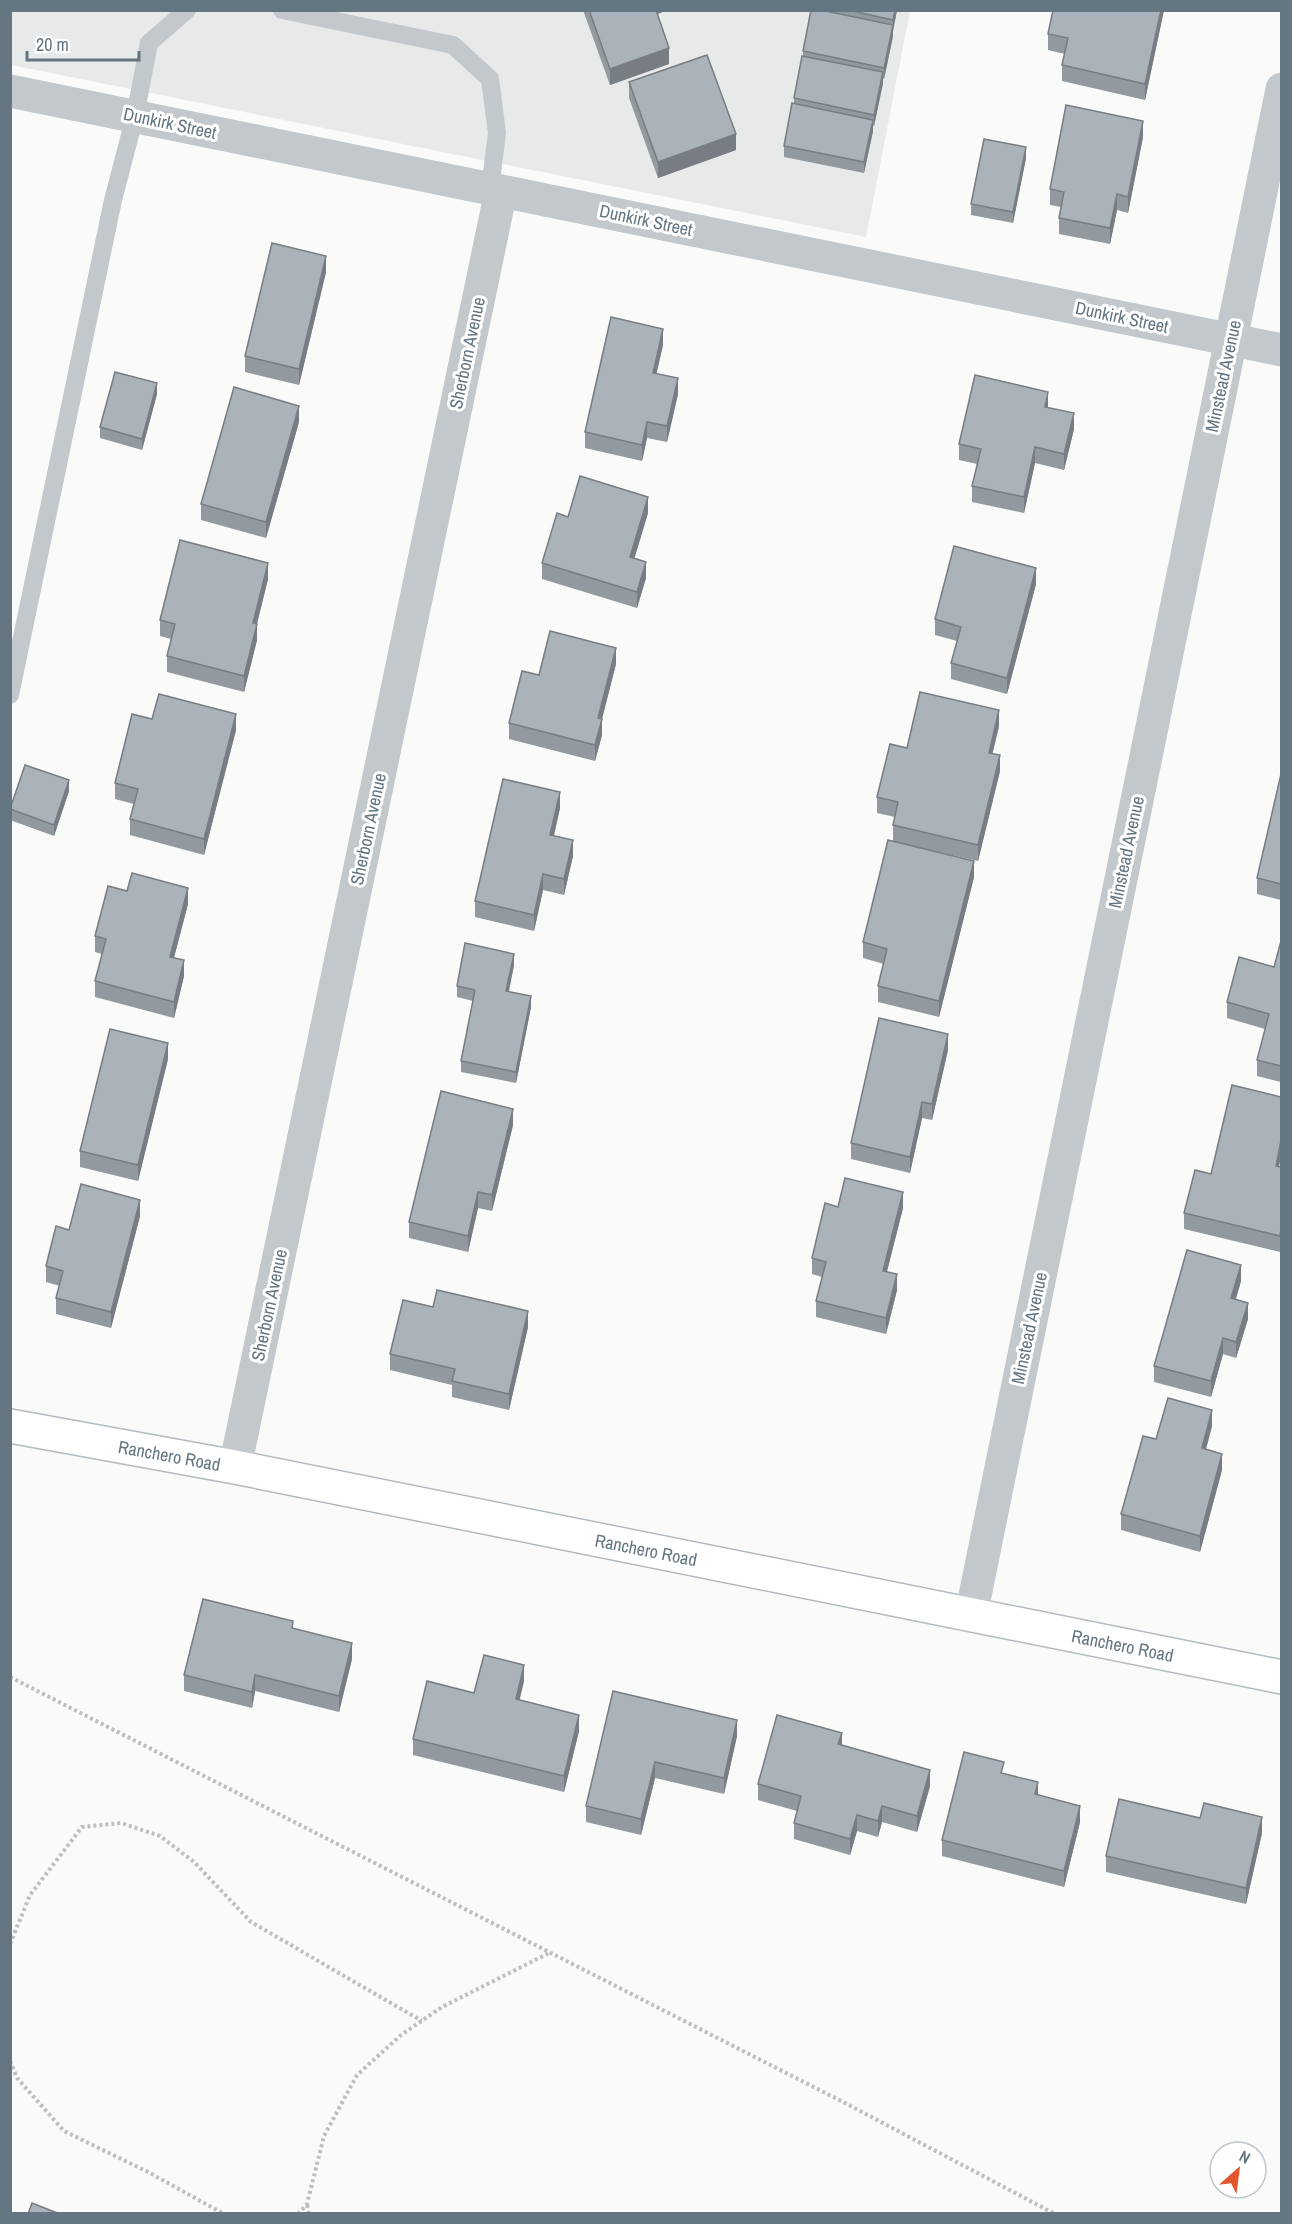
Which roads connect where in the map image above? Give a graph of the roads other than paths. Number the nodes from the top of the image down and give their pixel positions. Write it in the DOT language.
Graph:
graph roads {
  1 [pos="187,10"];
  2 [pos="282,10"];
  3 [pos="1281,89"];
  4 [pos="10,91"];
  5 [pos="135,116"];
  6 [pos="495,190"];
  7 [pos="1230,339"];
  8 [pos="1281,350"];
  9 [pos="10,695"];
  10 [pos="10,1426"];
  11 [pos="235,1467"];
  12 [pos="971,1615"];
  13 [pos="1281,1677"];
  1 -- 5 [label="lane"];
  2 -- 6 [label="lane"];
  3 -- 7 [label="street, Minstead Avenue"];
  4 -- 5 [label="street, Dunkirk Street"];
  5 -- 6 [label="street, Dunkirk Street"];
  5 -- 9 [label="lane"];
  6 -- 7 [label="street, Dunkirk Street"];
  6 -- 11 [label="street, Sherborn Avenue"];
  7 -- 8 [label="street, Dunkirk Street"];
  7 -- 12 [label="street, Minstead Avenue"];
  10 -- 11 [label="main road, Ranchero Road"];
  11 -- 12 [label="main road, Ranchero Road"];
  12 -- 13 [label="main road, Ranchero Road"];
}
